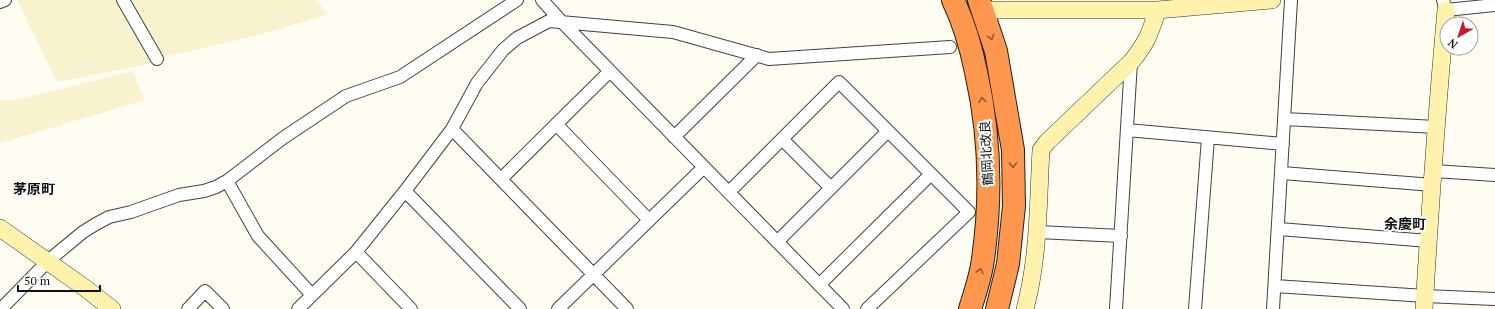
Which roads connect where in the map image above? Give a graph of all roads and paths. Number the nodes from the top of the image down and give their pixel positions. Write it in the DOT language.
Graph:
graph roads {
  1 [pos="5,0"];
  2 [pos="122,0"];
  3 [pos="517,0"];
  4 [pos="542,0"];
  5 [pos="953,0"];
  6 [pos="1272,0"];
  7 [pos="1291,0"];
  8 [pos="0,2"];
  9 [pos="981,5"];
  10 [pos="1445,5"];
  11 [pos="1495,5"];
  12 [pos="1157,10"];
  13 [pos="561,21"];
  14 [pos="950,47"];
  15 [pos="757,55"];
  16 [pos="157,58"];
  17 [pos="1131,62"];
  18 [pos="610,71"];
  19 [pos="1285,119"];
  20 [pos="556,124"];
  21 [pos="1436,126"];
  22 [pos="452,129"];
  23 [pos="1126,130"];
  24 [pos="888,131"];
  25 [pos="674,137"];
  26 [pos="1208,138"];
  27 [pos="782,139"];
  28 [pos="1283,144"];
  29 [pos="704,167"];
  30 [pos="1282,173"];
  31 [pos="931,174"];
  32 [pos="1495,175"];
  33 [pos="1433,178"];
  34 [pos="501,179"];
  35 [pos="227,181"];
  36 [pos="831,188"];
  37 [pos="405,191"];
  38 [pos="729,192"];
  39 [pos="649,220"];
  40 [pos="0,228"];
  41 [pos="1278,229"];
  42 [pos="1038,232"];
  43 [pos="1120,236"];
  44 [pos="1429,241"];
  45 [pos="777,242"];
  46 [pos="356,252"];
  47 [pos="48,261"];
  48 [pos="594,274"];
  49 [pos="819,285"];
  50 [pos="1275,286"];
  51 [pos="312,295"];
  52 [pos="1495,300"];
  53 [pos="1425,303"];
  54 [pos="301,308"];
  55 [pos="1,309"];
  56 [pos="112,309"];
  57 [pos="188,309"];
  58 [pos="223,309"];
  59 [pos="412,309"];
  60 [pos="520,309"];
  61 [pos="558,309"];
  62 [pos="627,309"];
  63 [pos="843,309"];
  64 [pos="867,309"];
  65 [pos="970,309"];
  66 [pos="997,309"];
  67 [pos="1025,309"];
  68 [pos="1116,309"];
  69 [pos="1195,309"];
  70 [pos="1273,309"];
  1 -- 8 [label="street"];
  2 -- 16 [label="street"];
  3 -- 35 [label="street"];
  4 -- 13 [label="street"];
  65 -- 5 [label="highway, 鶴岡北改良, one-way"];
  6 -- 12 [label="street"];
  7 -- 19 [label="street"];
  9 -- 12 [label="street"];
  9 -- 66 [label="highway, 鶴岡北改良, one-way"];
  10 -- 11 [label="street"];
  10 -- 21 [label="street"];
  12 -- 17 [label="street"];
  13 -- 15 [label="street"];
  13 -- 18 [label="street"];
  13 -- 22 [label="street"];
  14 -- 15 [label="street"];
  15 -- 25 [label="street"];
  17 -- 23 [label="street"];
  17 -- 42 [label="street"];
  18 -- 20 [label="street"];
  18 -- 25 [label="street"];
  19 -- 21 [label="street"];
  19 -- 28 [label="street"];
  20 -- 34 [label="street"];
  20 -- 39 [label="street"];
  21 -- 33 [label="street"];
  22 -- 34 [label="street"];
  22 -- 37 [label="street"];
  23 -- 26 [label="street"];
  23 -- 43 [label="street"];
  24 -- 27 [label="street"];
  24 -- 31 [label="street"];
  24 -- 36 [label="street"];
  25 -- 29 [label="street"];
  26 -- 28 [label="street"];
  26 -- 69 [label="street"];
  27 -- 36 [label="street"];
  27 -- 38 [label="street"];
  28 -- 30 [label="street"];
  29 -- 38 [label="street"];
  29 -- 39 [label="street"];
  30 -- 33 [label="street"];
  30 -- 41 [label="street"];
  31 -- 49 [label="street"];
  31 -- 64 [label="street"];
  32 -- 33 [label="street"];
  33 -- 44 [label="street"];
  34 -- 48 [label="street"];
  35 -- 47 [label="street"];
  35 -- 51 [label="street"];
  36 -- 45 [label="street"];
  37 -- 46 [label="street"];
  37 -- 60 [label="street"];
  38 -- 45 [label="street"];
  39 -- 48 [label="street"];
  40 -- 47 [label="street"];
  41 -- 44 [label="street"];
  41 -- 50 [label="street"];
  42 -- 43 [label="street"];
  42 -- 67 [label="street"];
  43 -- 68 [label="street"];
  44 -- 53 [label="street"];
  45 -- 49 [label="street"];
  46 -- 51 [label="street"];
  46 -- 59 [label="street"];
  47 -- 55 [label="street"];
  47 -- 56 [label="street"];
  48 -- 61 [label="street"];
  48 -- 62 [label="street"];
  49 -- 63 [label="street"];
  50 -- 53 [label="street"];
  50 -- 70 [label="street"];
  51 -- 54 [label="street"];
  52 -- 53 [label="street"];
  57 -- 58 [label="street"];
}
